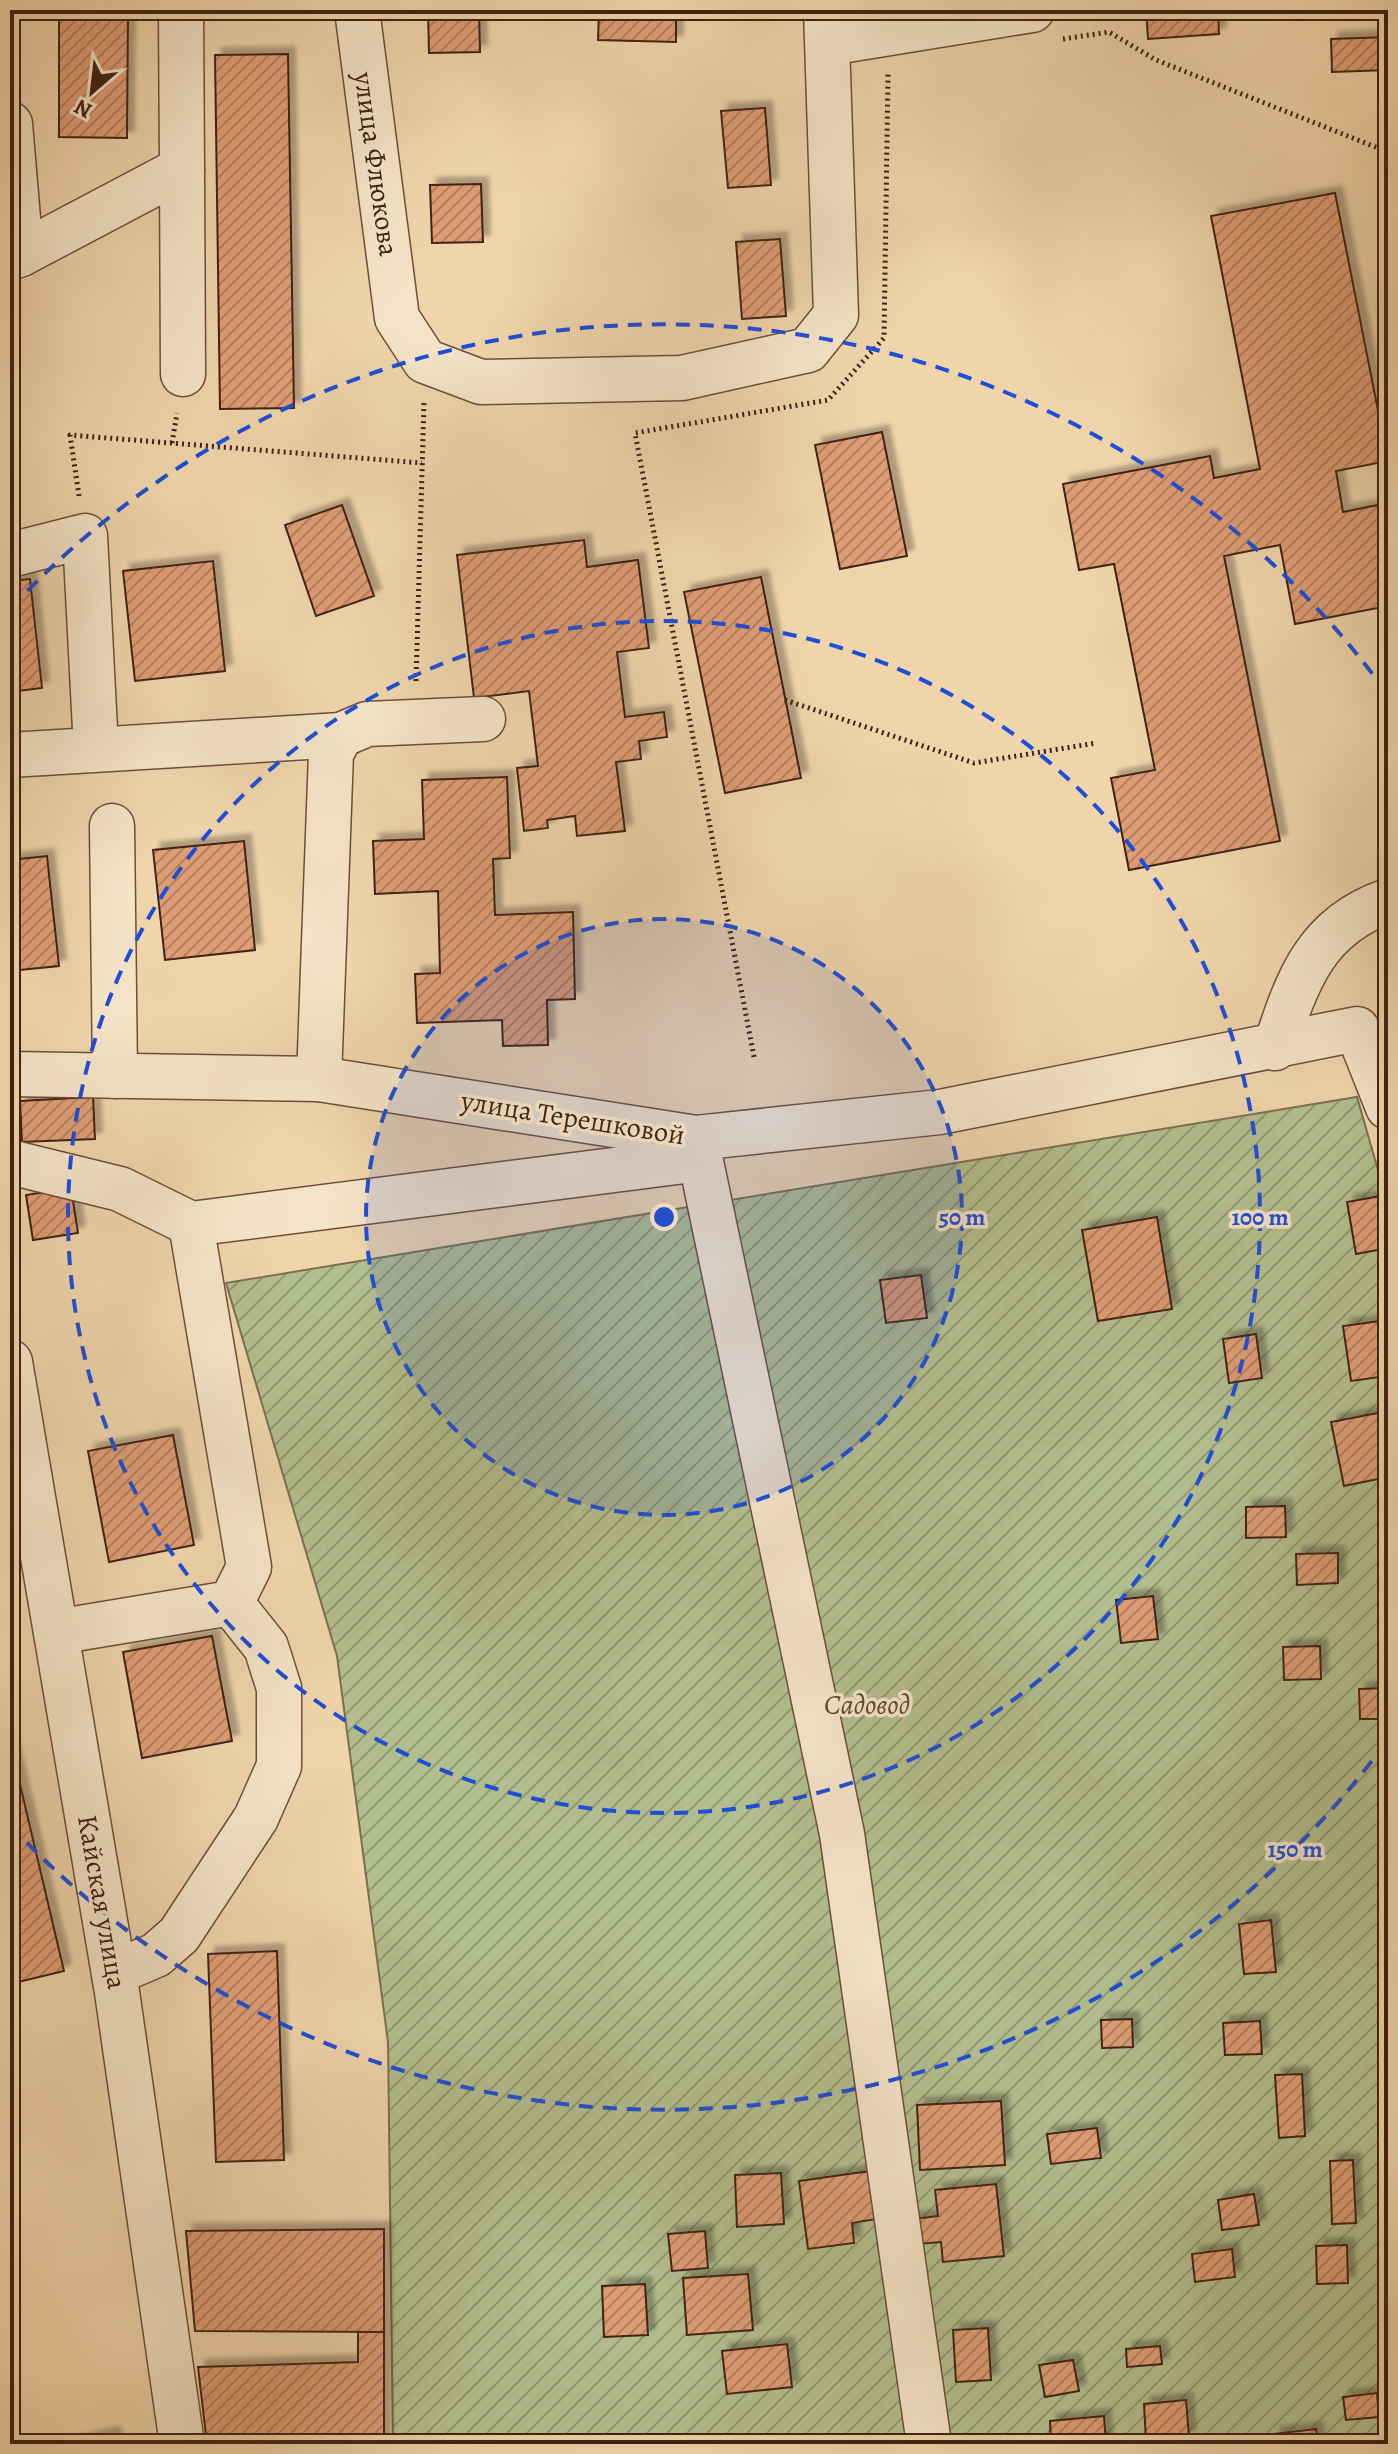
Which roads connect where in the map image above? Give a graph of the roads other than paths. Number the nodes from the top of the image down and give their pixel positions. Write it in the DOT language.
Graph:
graph roads {
  1 [pos="181,10"];
  2 [pos="357,10"];
  3 [pos="1047,24"];
  4 [pos="827,26"];
  5 [pos="10,124"];
  6 [pos="182,169"];
  7 [pos="16,256"];
  8 [pos="183,374"];
  9 [pos="10,555"];
  10 [pos="483,719"];
  11 [pos="341,735"];
  12 [pos="96,749"];
  13 [pos="10,755"];
  14 [pos="112,826"];
  15 [pos="1388,901"];
  16 [pos="1275,1048"];
  17 [pos="10,1074"];
  18 [pos="115,1076"];
  19 [pos="319,1079"];
  20 [pos="1388,1107"];
  21 [pos="698,1149"];
  22 [pos="10,1162"];
  23 [pos="191,1224"];
  24 [pos="10,1362"];
  25 [pos="231,1603"];
  26 [pos="56,1632"];
  27 [pos="114,1973"];
  28 [pos="182,2444"];
  29 [pos="929,2444"];
  1 -- 6 [label="street"];
  2 -- 4 [label="street, улица Флюкова"];
  3 -- 4 [label="street"];
  5 -- 7 [label="street"];
  6 -- 7 [label="street"];
  6 -- 8 [label="street"];
  9 -- 12 [label="street"];
  10 -- 11 [label="street"];
  11 -- 12 [label="street"];
  11 -- 19 [label="street"];
  12 -- 13 [label="street"];
  14 -- 18 [label="street"];
  15 -- 16 [label="street"];
  16 -- 20 [label="street, улица Терешковой"];
  16 -- 21 [label="street, улица Терешковой"];
  17 -- 18 [label="street, улица Терешковой"];
  18 -- 19 [label="street, улица Терешковой"];
  19 -- 21 [label="street, улица Терешковой"];
  21 -- 23 [label="street"];
  21 -- 29 [label="street"];
  22 -- 23 [label="street"];
  23 -- 25 [label="street"];
  24 -- 26 [label="street, Кайская улица"];
  25 -- 26 [label="street"];
  25 -- 27 [label="street"];
  26 -- 27 [label="street, Кайская улица"];
  27 -- 28 [label="street, Кайская улица"];
}
